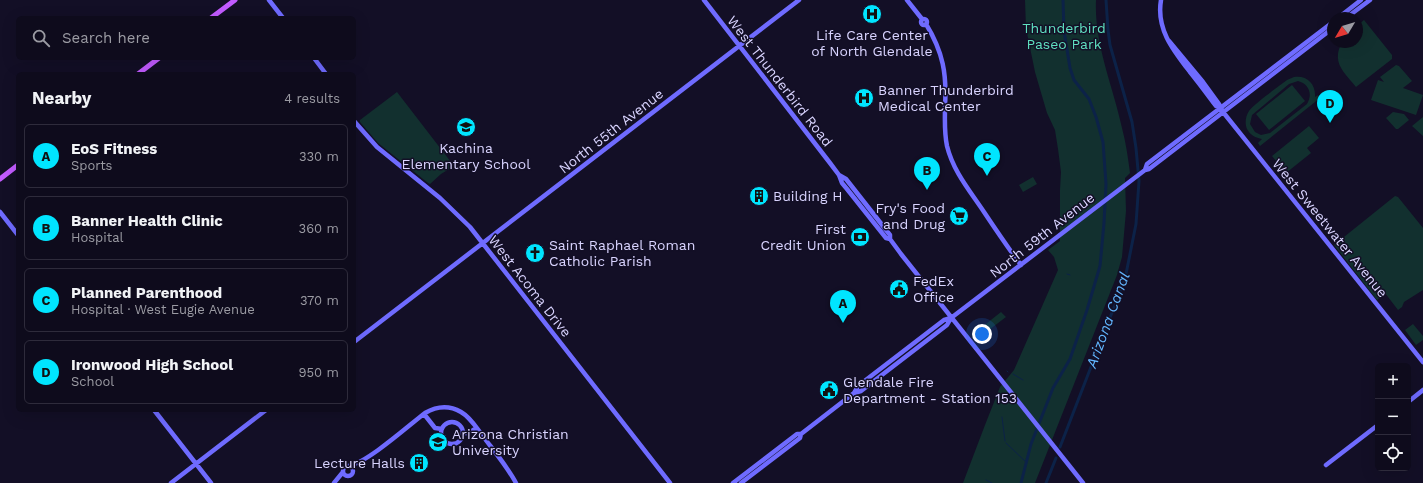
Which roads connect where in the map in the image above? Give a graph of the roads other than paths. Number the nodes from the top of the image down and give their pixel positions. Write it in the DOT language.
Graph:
graph roads {
  1 [pos="235,0"];
  2 [pos="269,0"];
  3 [pos="704,0"];
  4 [pos="799,0"];
  5 [pos="907,0"];
  6 [pos="1161,0"];
  7 [pos="1361,0"];
  8 [pos="1370,0"];
  9 [pos="1346,12"];
  10 [pos="1354,12"];
  11 [pos="214,16"];
  12 [pos="281,16"];
  13 [pos="1327,27"];
  14 [pos="1327,33"];
  15 [pos="739,46"];
  16 [pos="1299,48"];
  17 [pos="1295,57"];
  18 [pos="156,60"];
  19 [pos="316,60"];
  20 [pos="141,72"];
  21 [pos="324,72"];
  22 [pos="1222,110"];
  23 [pos="356,123"];
  24 [pos="16,167"];
  25 [pos="840,175"];
  26 [pos="0,179"];
  27 [pos="847,189"];
  28 [pos="870,210"];
  29 [pos="0,212"];
  30 [pos="16,232"];
  31 [pos="890,239"];
  32 [pos="483,243"];
  33 [pos="1021,265"];
  34 [pos="952,318"];
  35 [pos="920,339"];
  36 [pos="356,341"];
  37 [pos="913,351"];
  38 [pos="1423,362"];
  39 [pos="1423,390"];
  40 [pos="854,393"];
  41 [pos="1411,400"];
  42 [pos="156,412"];
  43 [pos="263,412"];
  44 [pos="424,414"];
  45 [pos="1375,427"];
  46 [pos="476,428"];
  47 [pos="442,429"];
  48 [pos="463,433"];
  49 [pos="801,434"];
  50 [pos="360,462"];
  51 [pos="196,464"];
  52 [pos="1326,465"];
  53 [pos="349,466"];
  54 [pos="352,472"];
  55 [pos="344,474"];
  56 [pos="335,482"];
  57 [pos="171,483"];
  58 [pos="211,483"];
  59 [pos="516,483"];
  60 [pos="670,483"];
  61 [pos="732,483"];
  62 [pos="741,483"];
  63 [pos="1083,483"];
  1 -- 11 [label="main road"];
  2 -- 12 [label="street"];
  3 -- 15 [label="street, West Thunderbird Road"];
  4 -- 15 [label="street, North 55th Avenue"];
  5 -- 33 [label="street"];
  6 -- 22 [label="street, West Sweetwater Avenue"];
  7 -- 9 [label="street"];
  8 -- 10 [label="street"];
  13 -- 16 [label="street, North 59th Avenue"];
  14 -- 17 [label="street, North 59th Avenue"];
  15 -- 25 [label="street, West Thunderbird Road"];
  15 -- 32 [label="street, North 55th Avenue"];
  16 -- 17 [label="street"];
  16 -- 22 [label="street, North 59th Avenue"];
  17 -- 22 [label="street, North 59th Avenue"];
  18 -- 20 [label="main road"];
  19 -- 21 [label="street"];
  22 -- 33 [label="street, North 59th Avenue"];
  22 -- 38 [label="street, West Sweetwater Avenue"];
  23 -- 32 [label="street, West Acoma Drive"];
  24 -- 26 [label="main road"];
  25 -- 27 [label="street, West Thunderbird Road"];
  25 -- 28 [label="street, West Thunderbird Road"];
  27 -- 28 [label="street"];
  27 -- 31 [label="street, West Thunderbird Road"];
  28 -- 31 [label="street, West Thunderbird Road"];
  29 -- 30 [label="street"];
  31 -- 34 [label="street, West Thunderbird Road"];
  32 -- 36 [label="street, North 55th Avenue"];
  32 -- 60 [label="street, West Acoma Drive"];
  33 -- 34 [label="street, North 59th Avenue"];
  34 -- 35 [label="street, North 59th Avenue"];
  34 -- 37 [label="street, North 59th Avenue"];
  34 -- 63 [label="street, West Thunderbird Road"];
  35 -- 37 [label="street"];
  35 -- 40 [label="street, North 59th Avenue"];
  37 -- 40 [label="street, North 59th Avenue"];
  39 -- 41 [label="street"];
  40 -- 49 [label="street, North 59th Avenue"];
  42 -- 51 [label="street"];
  43 -- 51 [label="street"];
  44 -- 46 [label="street"];
  44 -- 47 [label="street"];
  44 -- 50 [label="street"];
  45 -- 52 [label="street"];
  46 -- 48 [label="street"];
  46 -- 59 [label="street"];
  47 -- 48 [label="street"];
  47 -- 48 [label="street"];
  49 -- 61 [label="street, North 59th Avenue"];
  49 -- 62 [label="street, North 59th Avenue"];
  50 -- 53 [label="street"];
  50 -- 54 [label="street"];
  51 -- 57 [label="street"];
  51 -- 58 [label="street"];
  53 -- 54 [label="street"];
  53 -- 55 [label="street"];
  54 -- 55 [label="street"];
  55 -- 56 [label="street"];
}
